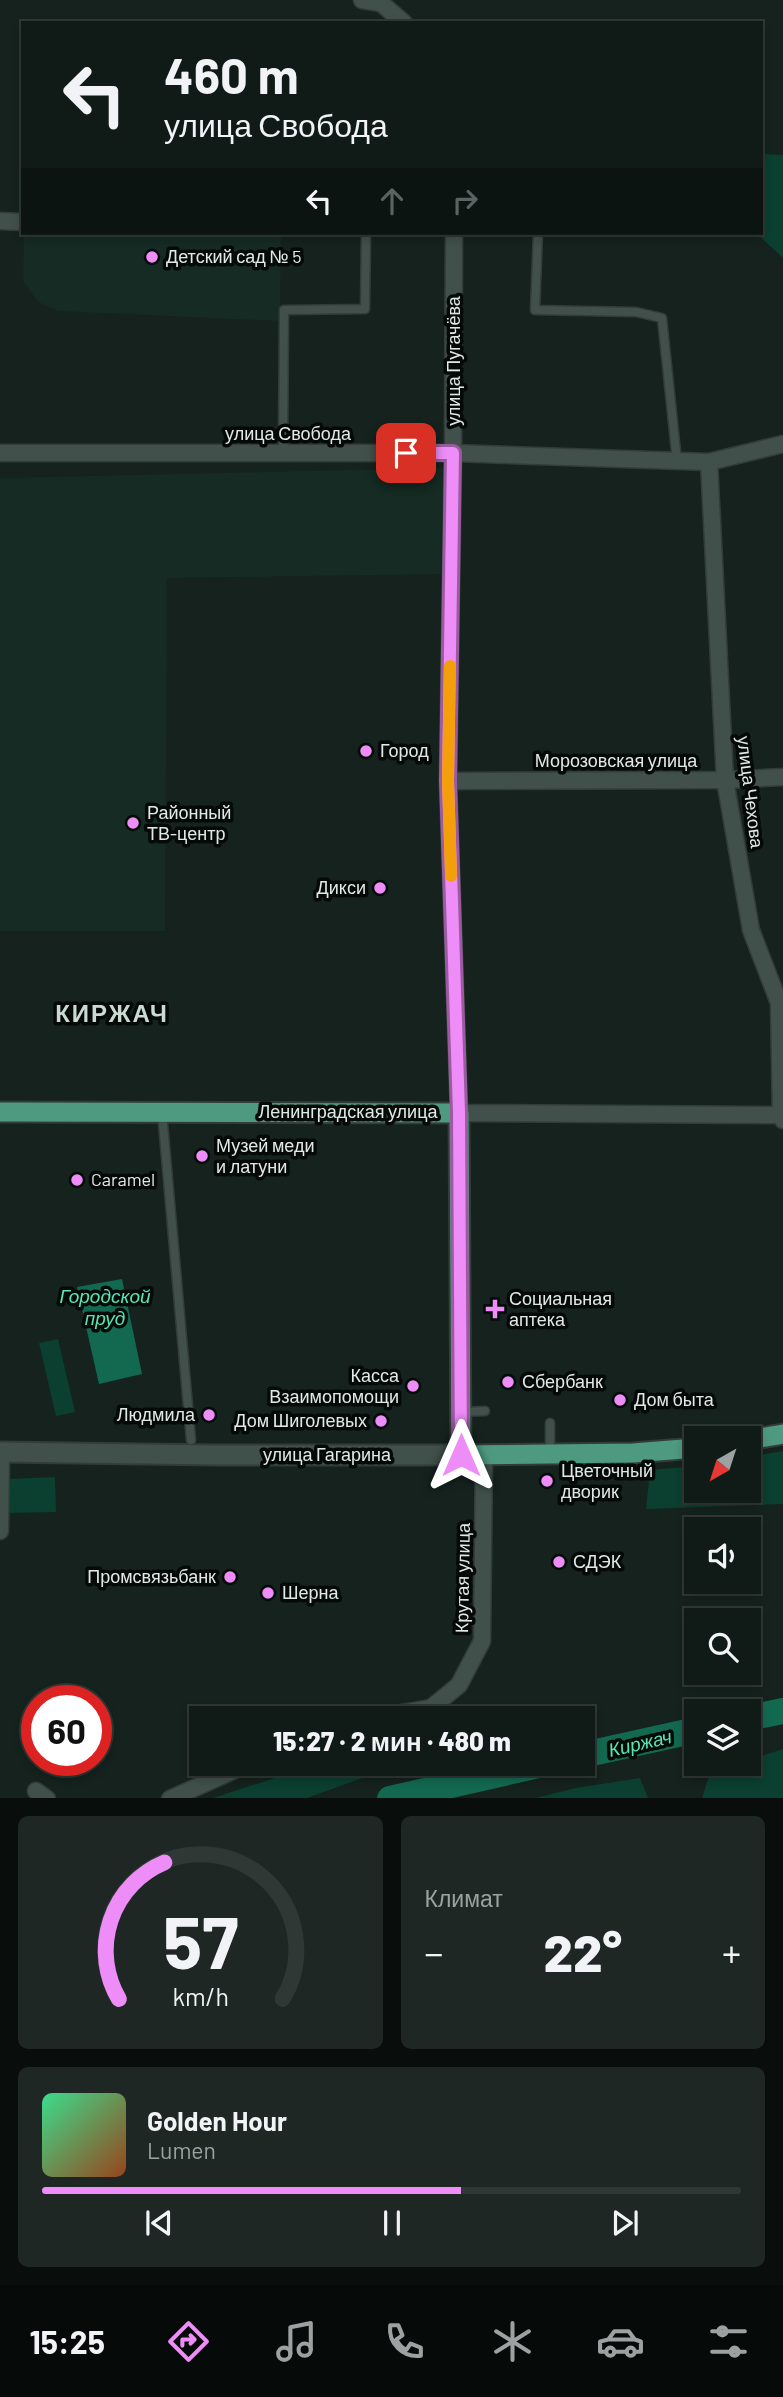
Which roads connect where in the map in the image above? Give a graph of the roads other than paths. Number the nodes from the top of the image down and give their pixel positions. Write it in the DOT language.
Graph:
graph roads {
  1 [pos="362,0"];
  2 [pos="402,21"];
  3 [pos="0,221"];
  4 [pos="21,222"];
  5 [pos="366,235"];
  6 [pos="454,235"];
  7 [pos="538,235"];
  8 [pos="783,444"];
  9 [pos="0,453"];
  10 [pos="283,453"];
  11 [pos="453,453"];
  12 [pos="677,461"];
  13 [pos="709,462"];
  14 [pos="783,777"];
  15 [pos="725,780"];
  16 [pos="448,781"];
  17 [pos="0,1112"];
  18 [pos="162,1112"];
  19 [pos="459,1112"];
  20 [pos="782,1117"];
  21 [pos="485,1411"];
  22 [pos="461,1412"];
  23 [pos="550,1423"];
  24 [pos="783,1434"];
  25 [pos="761,1438"];
  26 [pos="191,1440"];
  27 [pos="684,1449"];
  28 [pos="0,1452"];
  29 [pos="550,1454"];
  30 [pos="461,1455"];
  31 [pos="484,1455"];
  32 [pos="4,1484"];
  33 [pos="0,1531"];
  34 [pos="434,1706"];
  35 [pos="220,1776"];
  36 [pos="170,1798"];
  1 -- 2 [label="street"];
  3 -- 4 [label="street"];
  5 -- 10 [label="lane"];
  6 -- 11 [label="street, улица Пугачёва"];
  7 -- 12 [label="lane"];
  8 -- 13 [label="street, улица Свобода"];
  9 -- 10 [label="street, улица Свобода"];
  10 -- 11 [label="street, улица Свобода"];
  11 -- 12 [label="street, улица Свобода"];
  11 -- 16 [label="street, улица Пугачёва"];
  12 -- 13 [label="street, улица Свобода"];
  13 -- 15 [label="street, улица Чехова"];
  14 -- 15 [label="street, Морозовская улица"];
  15 -- 16 [label="street, Морозовская улица"];
  15 -- 20 [label="street, улица Чехова"];
  16 -- 19 [label="street, улица Пугачёва"];
  17 -- 18 [label="main road, Ленинградская улица"];
  18 -- 19 [label="main road, Ленинградская улица"];
  18 -- 26 [label="lane"];
  19 -- 20 [label="street, Ленинградская улица"];
  19 -- 22 [label="main road, улица Пугачёва"];
  21 -- 22 [label="lane"];
  22 -- 30 [label="main road, улица Пугачёва"];
  23 -- 29 [label="lane"];
  24 -- 25 [label="main road"];
  27 -- 29 [label="main road, улица Гагарина"];
  28 -- 30 [label="street, улица Гагарина"];
  28 -- 32 [label="street"];
  29 -- 31 [label="main road, улица Гагарина"];
  30 -- 31 [label="main road, улица Гагарина"];
  31 -- 34 [label="street, Крутая улица"];
  32 -- 33 [label="street"];
  35 -- 36 [label="street"];
}
